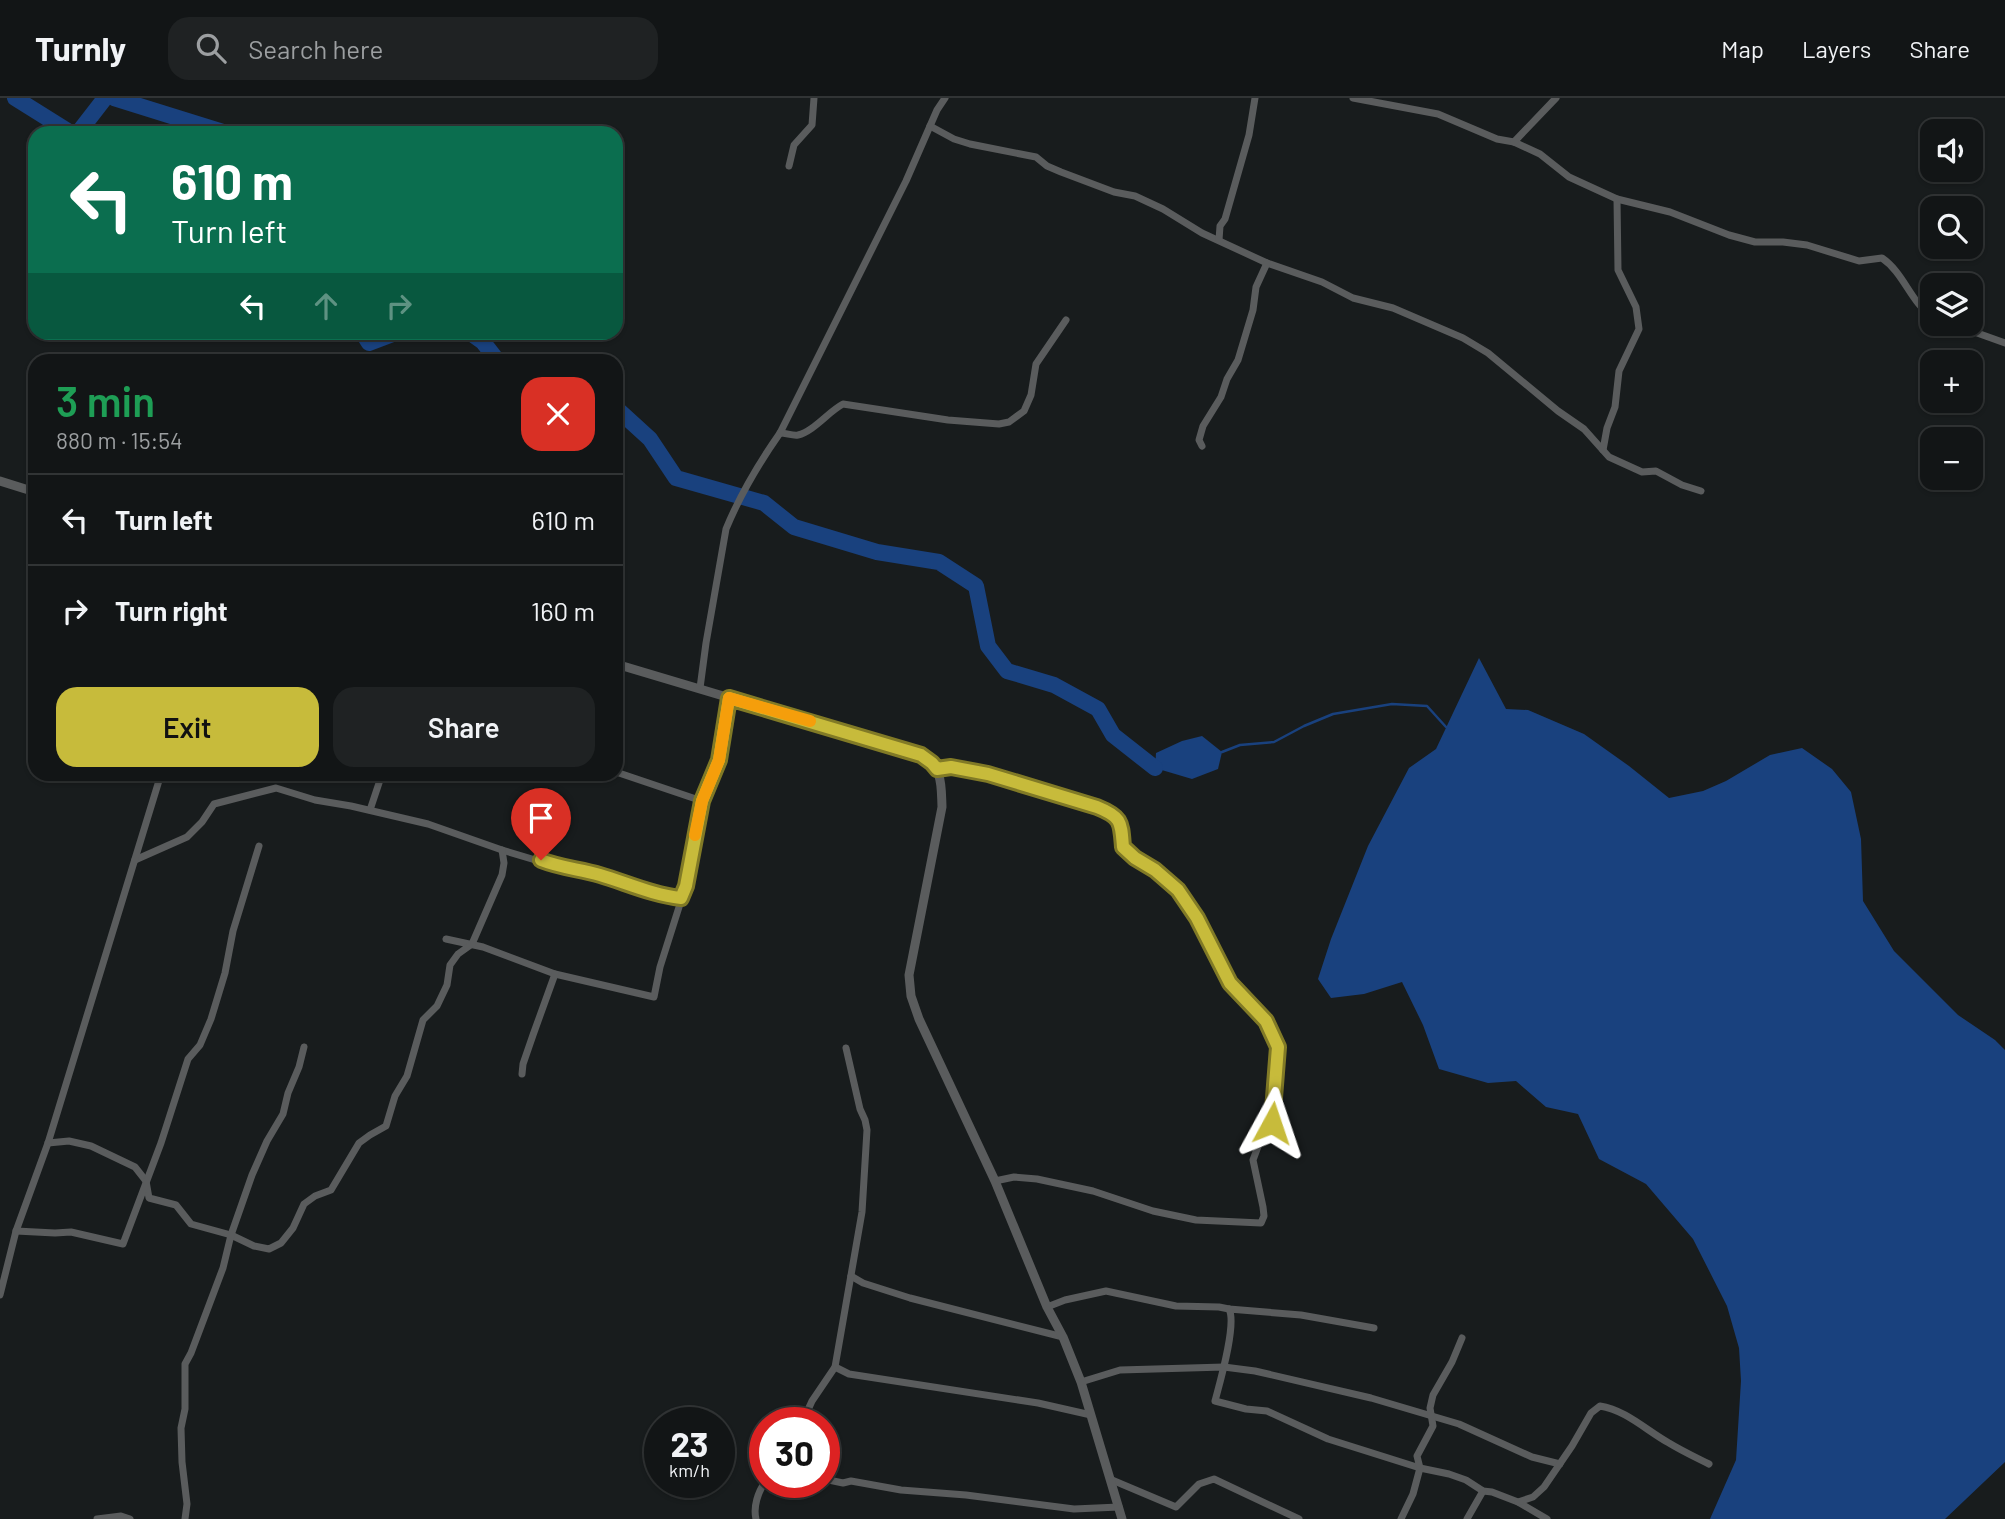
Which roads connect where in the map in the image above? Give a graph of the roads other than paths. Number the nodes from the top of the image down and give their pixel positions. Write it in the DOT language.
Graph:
graph roads {
  1 [pos="814,98"];
  2 [pos="945,98"];
  3 [pos="1255,98"];
  4 [pos="1353,98"];
  5 [pos="1556,98"];
  6 [pos="930,126"];
  7 [pos="1514,142"];
  8 [pos="789,166"];
  9 [pos="1617,199"];
  10 [pos="1219,240"];
  11 [pos="1268,263"];
  12 [pos="1920,305"];
  13 [pos="1066,320"];
  14 [pos="1983,335"];
  15 [pos="2005,343"];
  16 [pos="780,433"];
  17 [pos="1202,446"];
  18 [pos="1603,450"];
  19 [pos="0,481"];
  20 [pos="28,490"];
  21 [pos="1701,491"];
  22 [pos="623,666"];
  23 [pos="700,688"];
  24 [pos="729,698"];
  25 [pos="937,769"];
  26 [pos="623,774"];
  27 [pos="159,781"];
  28 [pos="380,781"];
  29 [pos="702,801"];
  30 [pos="370,810"];
  31 [pos="259,846"];
  32 [pos="502,850"];
  33 [pos="135,860"];
  34 [pos="681,898"];
  35 [pos="446,939"];
  36 [pos="472,944"];
  37 [pos="555,974"];
  38 [pos="304,1047"];
  39 [pos="846,1048"];
  40 [pos="522,1074"];
  41 [pos="48,1143"];
  42 [pos="146,1181"];
  43 [pos="995,1181"];
  44 [pos="16,1231"];
  45 [pos="231,1235"];
  46 [pos="0,1251"];
  47 [pos="9,1254"];
  48 [pos="851,1276"];
  49 [pos="0,1295"];
  50 [pos="1047,1307"];
  51 [pos="1229,1309"];
  52 [pos="1374,1328"];
  53 [pos="1063,1337"];
  54 [pos="1462,1338"];
  55 [pos="835,1367"];
  56 [pos="1224,1367"];
  57 [pos="1081,1382"];
  58 [pos="809,1407"];
  59 [pos="1091,1415"];
  60 [pos="1433,1418"];
  61 [pos="1560,1464"];
  62 [pos="1709,1464"];
  63 [pos="1420,1468"];
  64 [pos="1112,1480"];
  65 [pos="840,1482"];
  66 [pos="1483,1491"];
  67 [pos="758,1498"];
  68 [pos="1518,1502"];
  69 [pos="1119,1507"];
  70 [pos="97,1519"];
  71 [pos="130,1519"];
  72 [pos="185,1519"];
  73 [pos="756,1519"];
  74 [pos="1122,1519"];
  75 [pos="1299,1519"];
  76 [pos="1401,1519"];
  77 [pos="1467,1519"];
  78 [pos="1547,1519"];
  1 -- 8 [label="street"];
  2 -- 6 [label="street"];
  3 -- 10 [label="street"];
  4 -- 7 [label="street"];
  5 -- 7 [label="street"];
  6 -- 10 [label="street"];
  6 -- 16 [label="street"];
  7 -- 9 [label="street"];
  9 -- 12 [label="street"];
  9 -- 18 [label="street"];
  10 -- 11 [label="street"];
  11 -- 17 [label="street"];
  11 -- 18 [label="street"];
  13 -- 16 [label="street"];
  14 -- 15 [label="street"];
  16 -- 23 [label="street"];
  18 -- 21 [label="street"];
  19 -- 20 [label="street"];
  22 -- 23 [label="street"];
  23 -- 24 [label="street"];
  24 -- 25 [label="street"];
  24 -- 29 [label="street"];
  25 -- 43 [label="street"];
  25 -- 43 [label="street"];
  26 -- 29 [label="street"];
  27 -- 33 [label="street"];
  28 -- 30 [label="street"];
  29 -- 34 [label="street"];
  30 -- 32 [label="street"];
  30 -- 33 [label="street"];
  31 -- 42 [label="street"];
  32 -- 34 [label="street"];
  32 -- 36 [label="street"];
  33 -- 41 [label="street"];
  34 -- 37 [label="street"];
  35 -- 36 [label="street"];
  36 -- 37 [label="street"];
  36 -- 45 [label="street"];
  37 -- 40 [label="street"];
  38 -- 45 [label="street"];
  39 -- 48 [label="street"];
  41 -- 42 [label="street"];
  41 -- 44 [label="street"];
  42 -- 44 [label="street"];
  42 -- 45 [label="street"];
  43 -- 50 [label="street"];
  44 -- 47 [label="street"];
  45 -- 72 [label="street"];
  46 -- 47 [label="street"];
  47 -- 49 [label="street"];
  48 -- 53 [label="street"];
  48 -- 55 [label="street"];
  50 -- 51 [label="street"];
  50 -- 53 [label="street"];
  51 -- 52 [label="street"];
  51 -- 56 [label="street"];
  53 -- 57 [label="street"];
  54 -- 60 [label="street"];
  55 -- 58 [label="street"];
  55 -- 59 [label="street"];
  56 -- 57 [label="street"];
  56 -- 60 [label="street"];
  56 -- 63 [label="street"];
  57 -- 59 [label="street"];
  59 -- 64 [label="street"];
  60 -- 61 [label="street"];
  60 -- 63 [label="street"];
  61 -- 62 [label="street"];
  61 -- 68 [label="street"];
  63 -- 66 [label="street"];
  63 -- 76 [label="street"];
  64 -- 69 [label="street"];
  64 -- 75 [label="street"];
  65 -- 69 [label="street"];
  66 -- 68 [label="street"];
  66 -- 77 [label="street"];
  67 -- 73 [label="street"];
  68 -- 78 [label="street"];
  69 -- 74 [label="street"];
  70 -- 71 [label="street"];
}
